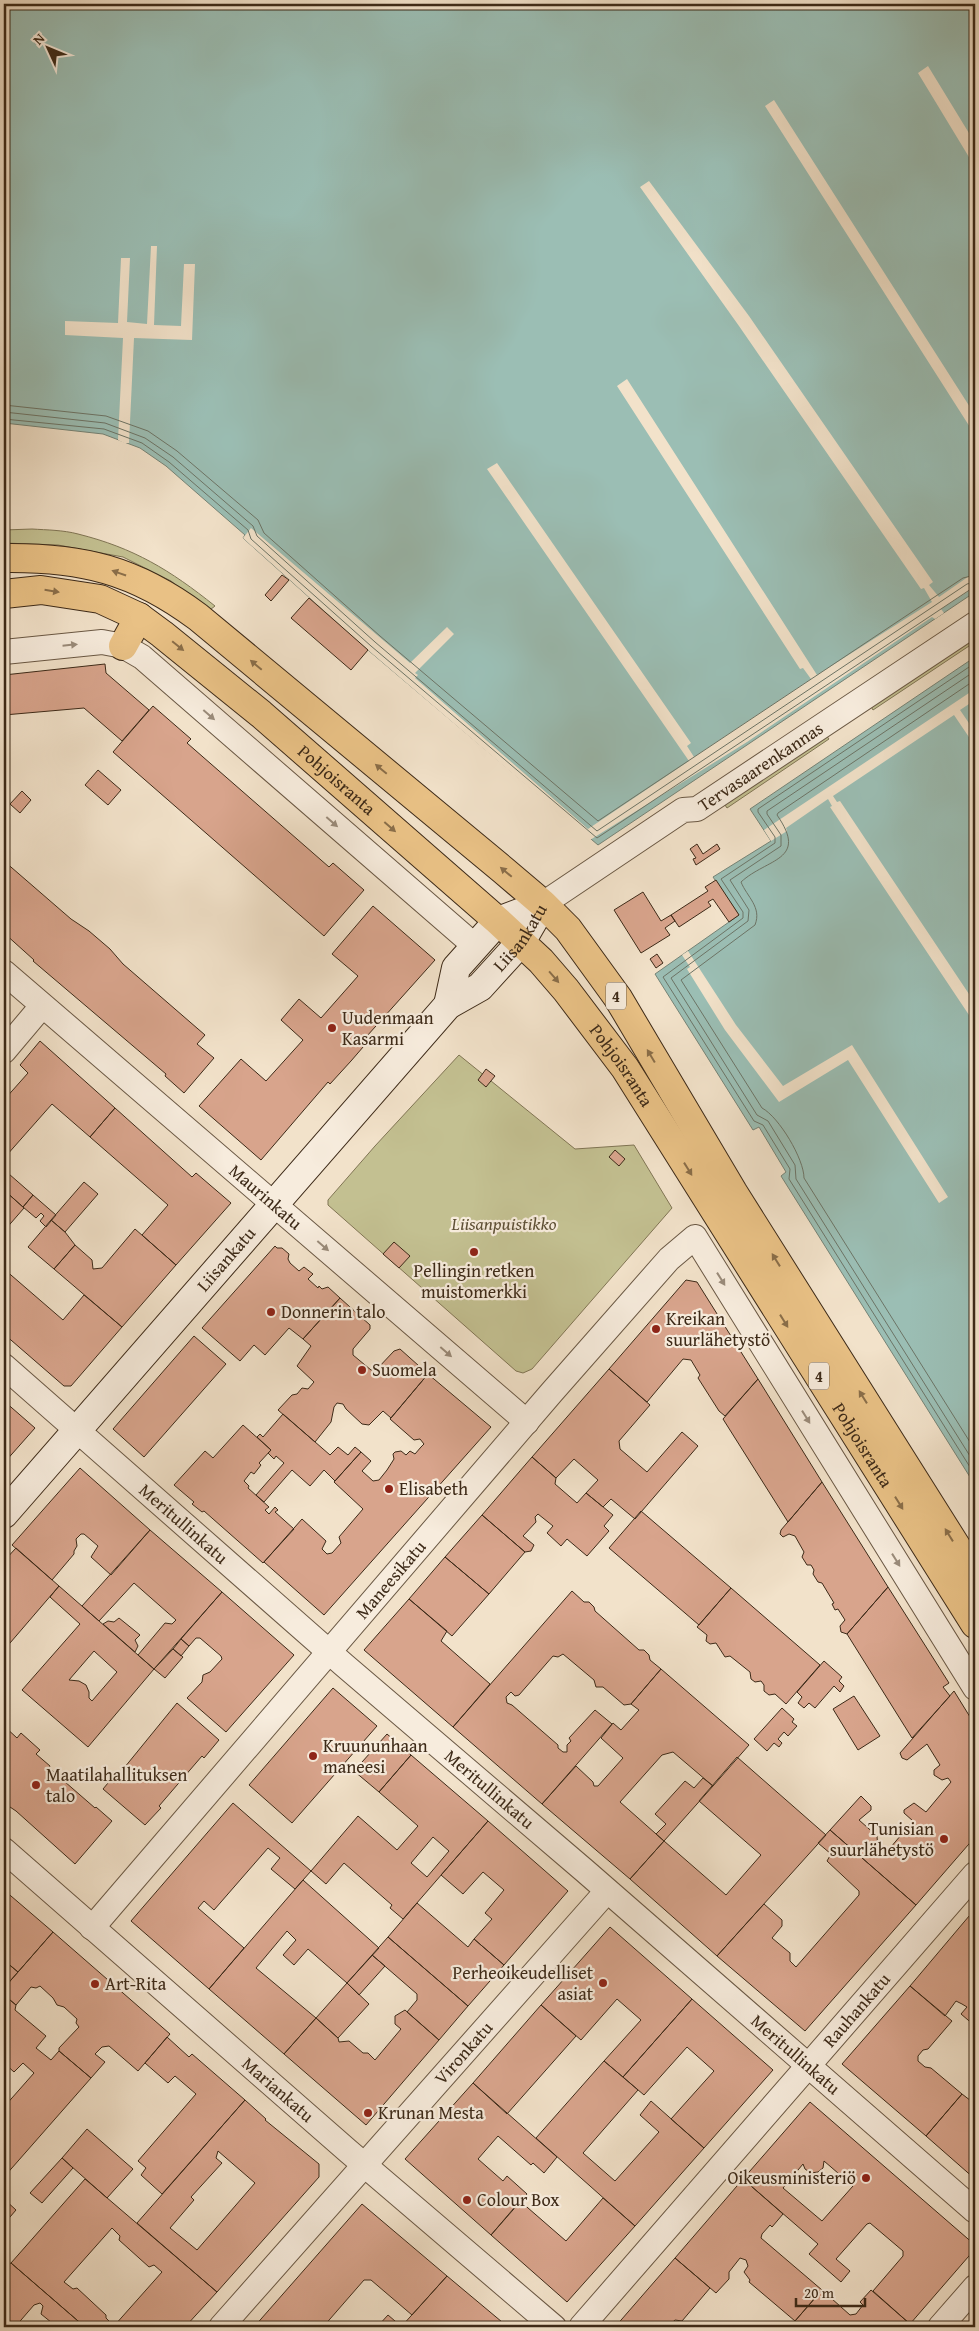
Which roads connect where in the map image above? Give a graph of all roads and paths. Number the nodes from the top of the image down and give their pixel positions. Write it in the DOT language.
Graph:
graph roads {
  1 [pos="4,558"];
  2 [pos="4,594"];
  3 [pos="140,616"];
  4 [pos="975,624"];
  5 [pos="123,646"];
  6 [pos="4,652"];
  7 [pos="543,904"];
  8 [pos="498,921"];
  9 [pos="521,942"];
  10 [pos="475,946"];
  11 [pos="4,972"];
  12 [pos="448,1004"];
  13 [pos="42,1006"];
  14 [pos="4,1052"];
  15 [pos="273,1203"];
  16 [pos="695,1237"];
  17 [pos="4,1366"];
  18 [pos="527,1422"];
  19 [pos="77,1428"];
  20 [pos="4,1514"];
  21 [pos="975,1576"];
  22 [pos="975,1624"];
  23 [pos="330,1652"];
  24 [pos="975,1688"];
  25 [pos="4,1850"];
  26 [pos="975,1874"];
  27 [pos="607,1891"];
  28 [pos="92,1928"];
  29 [pos="808,2066"];
  30 [pos="364,2165"];
  31 [pos="975,2211"];
  32 [pos="975,2287"];
  33 [pos="221,2327"];
  34 [pos="554,2327"];
  35 [pos="581,2327"];
  36 [pos="940,2327"];
  7 -- 1 [label="main road, Pohjoisranta, one-way"];
  2 -- 3 [label="main road, Pohjoisranta, one-way"];
  3 -- 5 [label="main road"];
  3 -- 8 [label="main road, Pohjoisranta, one-way"];
  4 -- 7 [label="street, Tervasaarenkannas"];
  6 -- 5 [label="street, Pohjoisranta, one-way"];
  5 -- 10 [label="street, Pohjoisranta, one-way"];
  7 -- 8 [label="street, Liisankatu"];
  7 -- 9 [label="street, Liisankatu"];
  21 -- 7 [label="main road, Pohjoisranta / 4, one-way"];
  8 -- 9 [label="main road, Pohjoisranta"];
  8 -- 10 [label="street, Liisankatu"];
  9 -- 12 [label="street, Liisankatu"];
  9 -- 22 [label="main road, Pohjoisranta / 4, one-way"];
  10 -- 12 [label="street, Liisankatu"];
  11 -- 13 [label="street, Maurinkatu"];
  12 -- 15 [label="street, Liisankatu"];
  13 -- 14 [label="street"];
  13 -- 15 [label="street, Maurinkatu"];
  15 -- 18 [label="street, Maurinkatu, one-way"];
  15 -- 19 [label="street, Liisankatu"];
  16 -- 18 [label="street, Maneesikatu"];
  16 -- 24 [label="street, Pohjoisranta, one-way"];
  17 -- 19 [label="street, Meritullinkatu"];
  18 -- 23 [label="street, Maneesikatu"];
  19 -- 20 [label="street, Liisankatu"];
  19 -- 23 [label="street, Meritullinkatu"];
  23 -- 27 [label="street, Meritullinkatu"];
  23 -- 28 [label="street, Maneesikatu"];
  25 -- 28 [label="street, Mariankatu"];
  26 -- 29 [label="street, Rauhankatu"];
  27 -- 29 [label="street, Meritullinkatu"];
  27 -- 30 [label="street, Vironkatu"];
  28 -- 30 [label="street, Mariankatu"];
  29 -- 31 [label="street, Meritullinkatu"];
  29 -- 35 [label="street, Rauhankatu"];
  30 -- 33 [label="street, Vironkatu"];
  30 -- 34 [label="street, Mariankatu"];
  32 -- 36 [label="street"];
}
